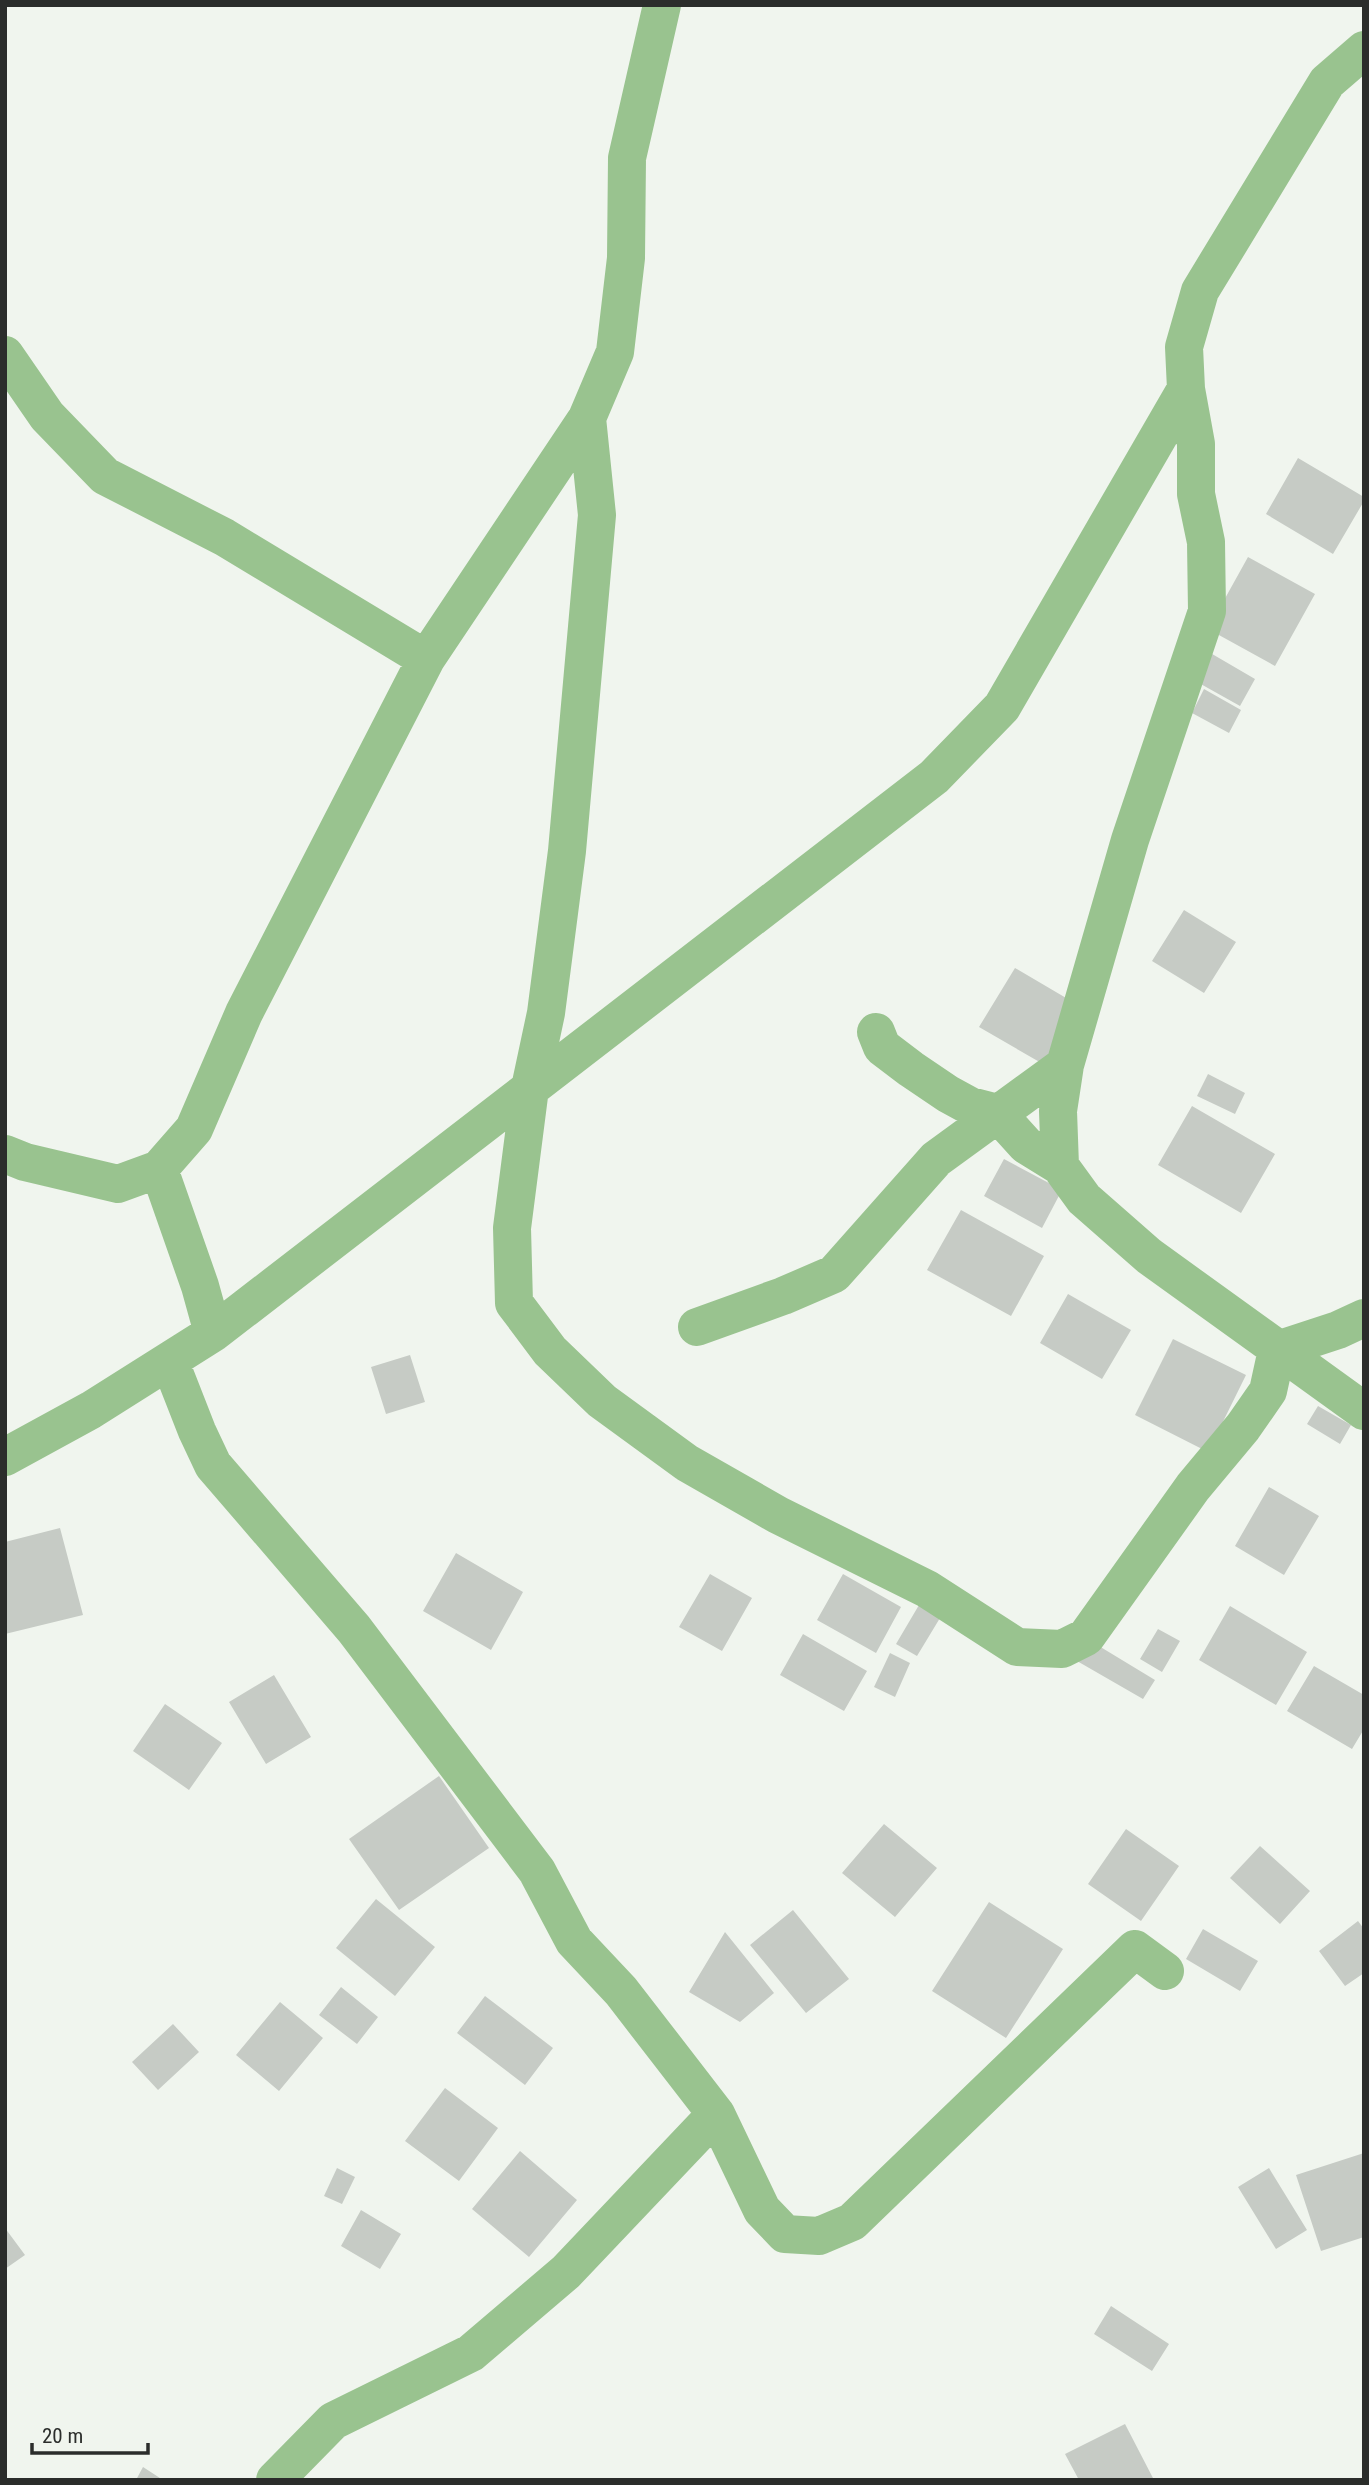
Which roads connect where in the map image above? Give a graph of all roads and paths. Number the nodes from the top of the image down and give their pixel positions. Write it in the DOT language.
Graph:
graph roads {
  1 [pos="662,5"];
  2 [pos="1364,50"];
  3 [pos="5,355"];
  4 [pos="1186,389"];
  5 [pos="586,418"];
  6 [pos="426,659"];
  7 [pos="876,1032"];
  8 [pos="1065,1065"];
  9 [pos="530,1088"];
  10 [pos="997,1114"];
  11 [pos="5,1154"];
  12 [pos="1060,1166"];
  13 [pos="159,1169"];
  14 [pos="1364,1318"];
  15 [pos="697,1327"];
  16 [pos="213,1333"];
  17 [pos="1277,1350"];
  18 [pos="170,1362"];
  19 [pos="1364,1411"];
  20 [pos="5,1457"];
  21 [pos="1165,1970"];
  22 [pos="716,2114"];
  23 [pos="275,2480"];
  1 -- 5 [label="street"];
  2 -- 4 [label="street"];
  3 -- 6 [label="street"];
  4 -- 8 [label="street"];
  4 -- 9 [label="street"];
  5 -- 6 [label="street"];
  5 -- 9 [label="street"];
  6 -- 13 [label="street"];
  7 -- 10 [label="street"];
  8 -- 10 [label="street"];
  8 -- 12 [label="street"];
  9 -- 16 [label="street"];
  9 -- 17 [label="street"];
  10 -- 12 [label="street"];
  10 -- 15 [label="street"];
  11 -- 13 [label="street"];
  12 -- 17 [label="street"];
  13 -- 16 [label="street"];
  14 -- 17 [label="street"];
  16 -- 18 [label="street"];
  17 -- 19 [label="street"];
  18 -- 20 [label="street"];
  18 -- 22 [label="street"];
  21 -- 22 [label="street"];
  22 -- 23 [label="street"];
}
